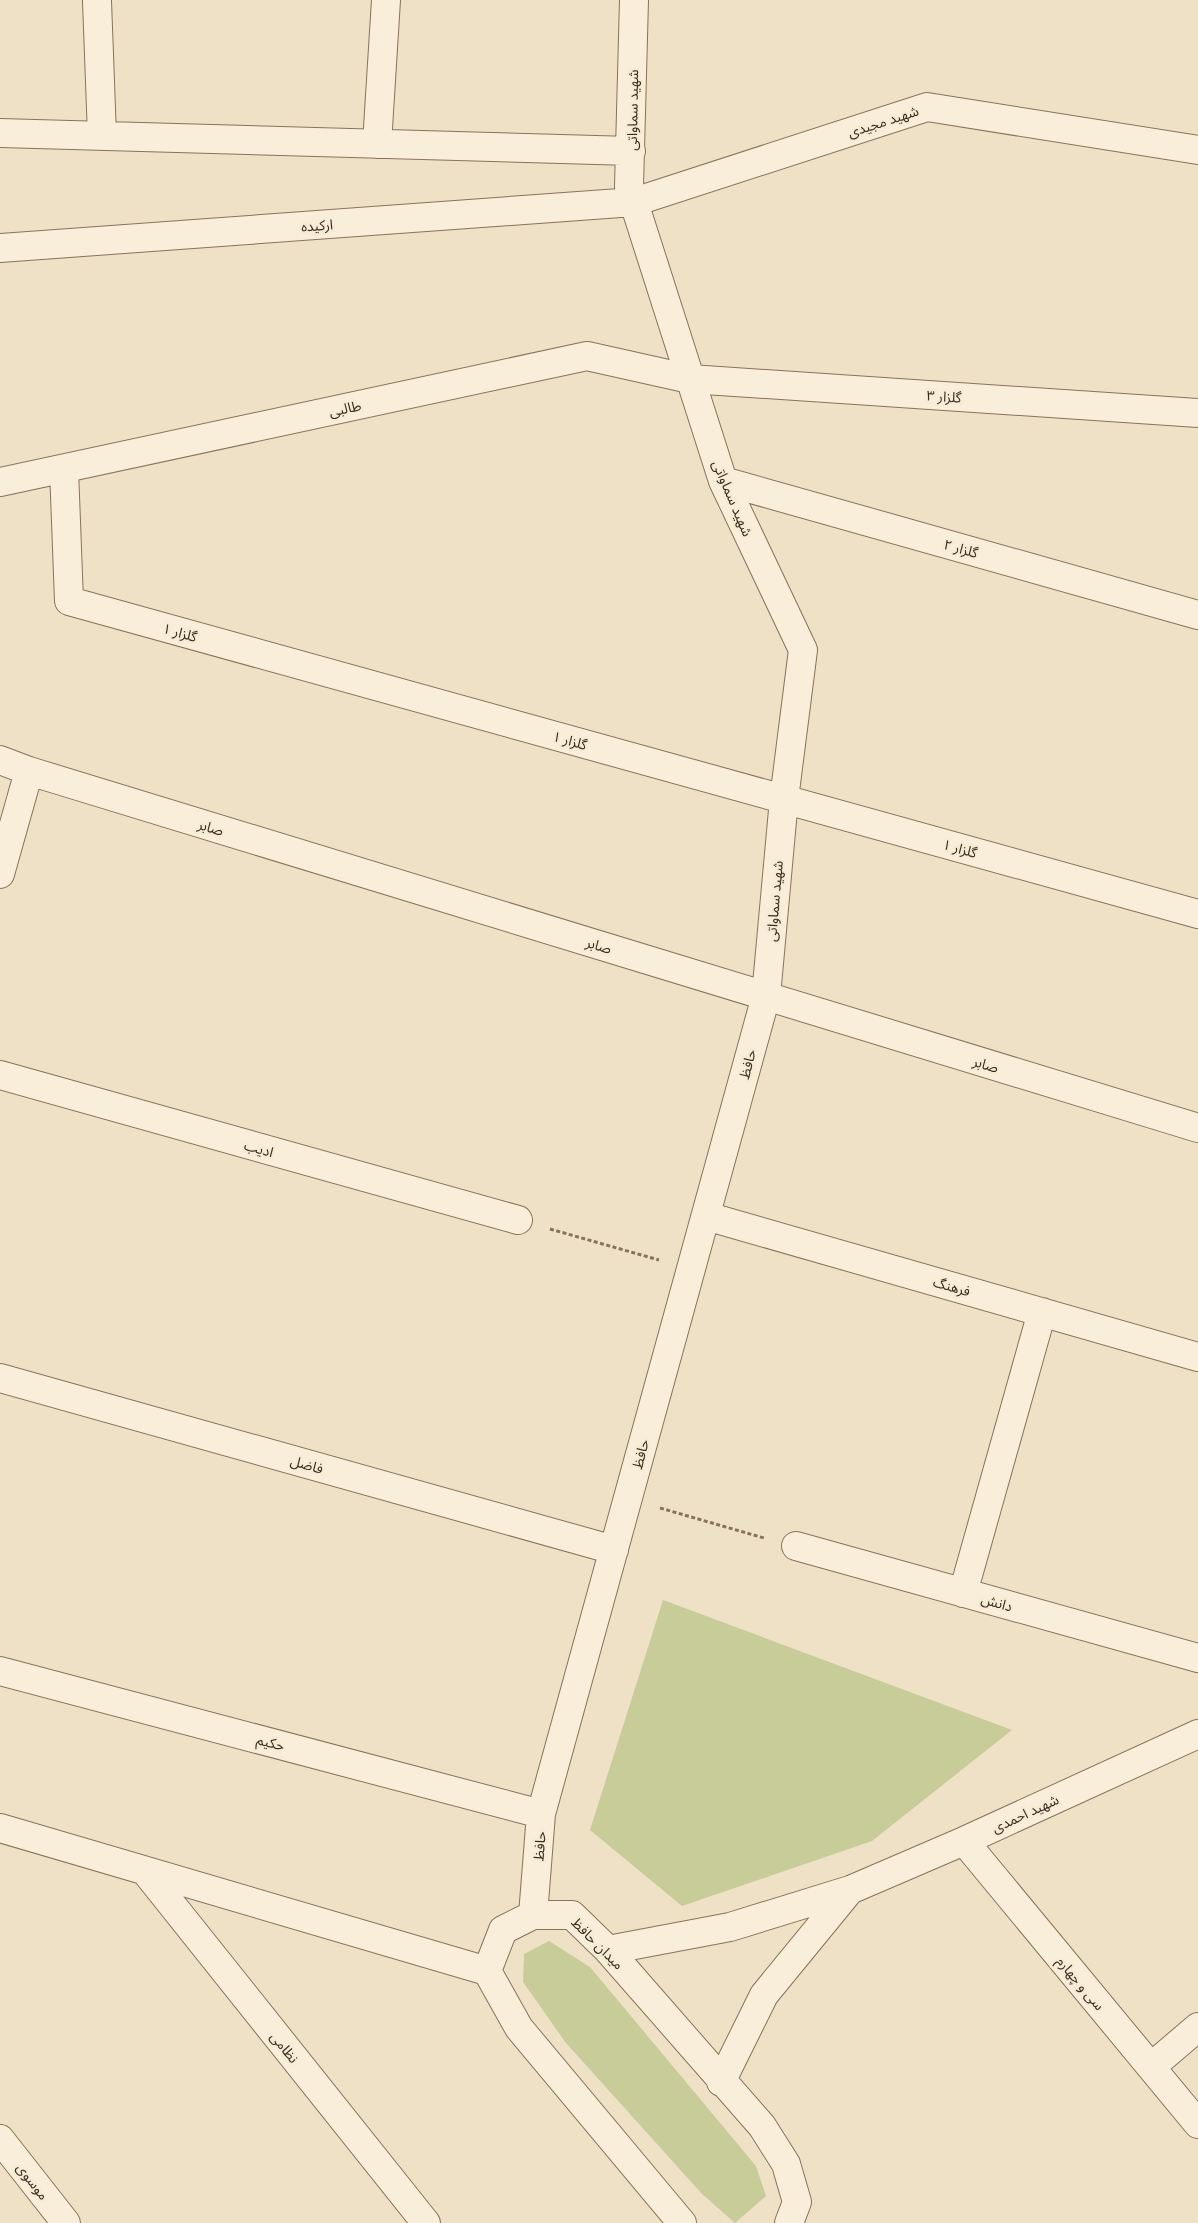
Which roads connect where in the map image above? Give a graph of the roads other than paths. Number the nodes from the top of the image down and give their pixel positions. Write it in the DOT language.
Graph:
graph roads {
  1 [pos="386,0"];
  2 [pos="634,0"];
  3 [pos="97,1"];
  4 [pos="0,133"];
  5 [pos="102,136"];
  6 [pos="377,144"];
  7 [pos="1198,150"];
  8 [pos="631,151"];
  9 [pos="634,202"];
  10 [pos="0,248"];
  11 [pos="690,379"];
  12 [pos="1198,413"];
  13 [pos="64,469"];
  14 [pos="0,482"];
  15 [pos="723,482"];
  16 [pos="1198,615"];
  17 [pos="0,760"];
  18 [pos="28,771"];
  19 [pos="784,799"];
  20 [pos="0,874"];
  21 [pos="1198,914"];
  22 [pos="766,996"];
  23 [pos="0,1075"];
  24 [pos="1198,1128"];
  25 [pos="706,1216"];
  26 [pos="518,1220"];
  27 [pos="1042,1312"];
  28 [pos="1198,1356"];
  29 [pos="0,1378"];
  30 [pos="796,1546"];
  31 [pos="614,1550"];
  32 [pos="963,1593"];
  33 [pos="1198,1658"];
  34 [pos="0,1671"];
  35 [pos="1198,1734"];
  36 [pos="542,1814"];
  37 [pos="0,1828"];
  38 [pos="964,1841"];
  39 [pos="145,1870"];
  40 [pos="850,1890"];
  41 [pos="534,1915"];
  42 [pos="608,1950"];
  43 [pos="487,1971"];
  44 [pos="1198,2027"];
  45 [pos="1151,2066"];
  46 [pos="721,2082"];
  47 [pos="1198,2124"];
  48 [pos="0,2139"];
  49 [pos="66,2223"];
  50 [pos="426,2223"];
  51 [pos="682,2223"];
  52 [pos="789,2223"];
  1 -- 6 [label="street"];
  2 -- 8 [label="street, شهید سماواتی"];
  3 -- 5 [label="street"];
  4 -- 5 [label="street"];
  5 -- 6 [label="street"];
  6 -- 8 [label="street"];
  7 -- 9 [label="street, شهید مجیدی"];
  8 -- 9 [label="street, شهید سماواتی"];
  9 -- 10 [label="street, ارکیده"];
  9 -- 11 [label="street, شهید سماواتی"];
  11 -- 12 [label="street, گلزار ۳"];
  11 -- 13 [label="street, طالبی"];
  11 -- 15 [label="street, شهید سماواتی"];
  13 -- 14 [label="street, طالبی"];
  13 -- 19 [label="street, گلزار ۱"];
  15 -- 16 [label="street, گلزار ۲"];
  15 -- 19 [label="street, شهید سماواتی"];
  17 -- 18 [label="street, صابر"];
  18 -- 20 [label="street"];
  18 -- 22 [label="street, صابر"];
  19 -- 21 [label="street, گلزار ۱"];
  19 -- 22 [label="street, شهید سماواتی"];
  22 -- 24 [label="street, صابر"];
  22 -- 25 [label="street, حافظ"];
  23 -- 26 [label="street, ادیب"];
  25 -- 27 [label="street, فرهنگ"];
  25 -- 31 [label="street, حافظ"];
  27 -- 28 [label="street, فرهنگ"];
  27 -- 32 [label="street"];
  29 -- 31 [label="street, فاضل"];
  30 -- 32 [label="street, دانش"];
  31 -- 36 [label="street, حافظ"];
  32 -- 33 [label="street, دانش"];
  34 -- 36 [label="street, حکیم"];
  35 -- 38 [label="street, شهید احمدی"];
  36 -- 41 [label="street, حافظ"];
  37 -- 39 [label="street"];
  38 -- 40 [label="street, شهید احمدی"];
  38 -- 45 [label="street, سی و چهارم"];
  39 -- 43 [label="street"];
  39 -- 50 [label="street, نظامی"];
  40 -- 42 [label="street, شهید احمدی"];
  40 -- 46 [label="street"];
  41 -- 42 [label="street, میدان حافظ"];
  41 -- 43 [label="street, میدان حافظ"];
  42 -- 46 [label="street, میدان حافظ"];
  43 -- 51 [label="street"];
  44 -- 45 [label="street"];
  45 -- 47 [label="street, سی و چهارم"];
  46 -- 52 [label="street, میدان حافظ"];
  48 -- 49 [label="street, موسوی"];
}
